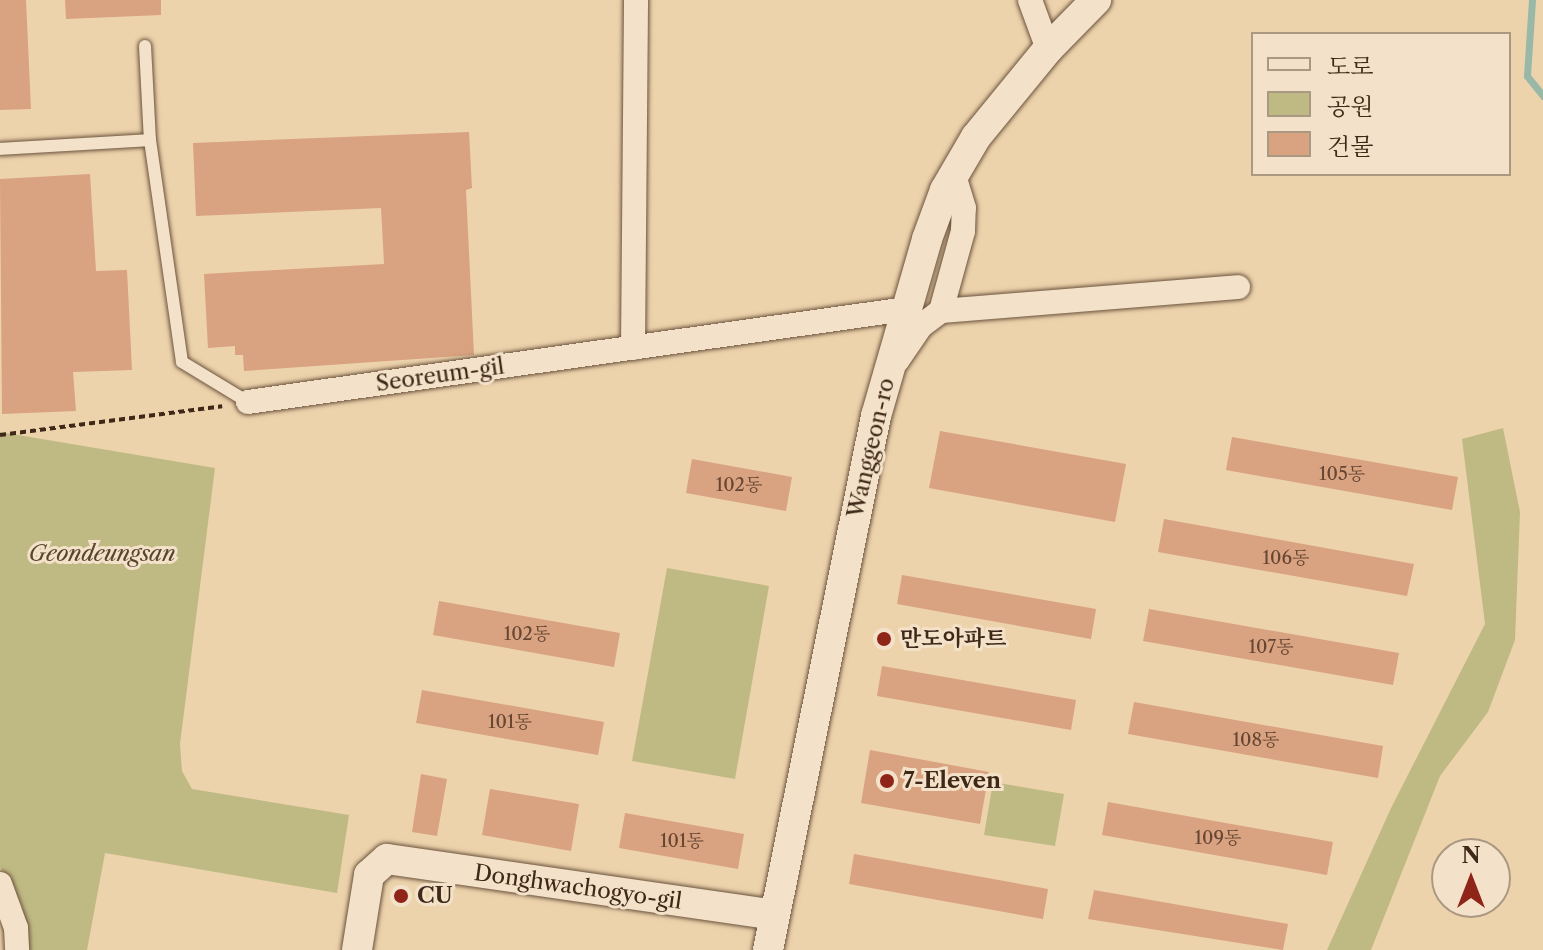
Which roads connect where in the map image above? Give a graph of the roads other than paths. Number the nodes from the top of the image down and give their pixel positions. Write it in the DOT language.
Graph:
graph roads {
  1 [pos="636,0"];
  2 [pos="1030,0"];
  3 [pos="1096,0"];
  4 [pos="145,46"];
  5 [pos="1048,49"];
  6 [pos="150,140"];
  7 [pos="0,149"];
  8 [pos="954,175"];
  9 [pos="1238,287"];
  10 [pos="906,309"];
  11 [pos="941,311"];
  12 [pos="633,348"];
  13 [pos="887,377"];
  14 [pos="248,402"];
  15 [pos="0,884"];
  16 [pos="774,915"];
  17 [pos="17,950"];
  18 [pos="357,950"];
  19 [pos="768,950"];
  1 -- 12 [label="street"];
  2 -- 5 [label="street"];
  3 -- 5 [label="street, Wanggeon-ro"];
  4 -- 6 [label="lane"];
  5 -- 8 [label="street, Wanggeon-ro"];
  6 -- 7 [label="lane"];
  6 -- 14 [label="lane"];
  8 -- 10 [label="street, Wanggeon-ro"];
  8 -- 11 [label="street"];
  9 -- 11 [label="street"];
  10 -- 12 [label="street, Seoreum-gil"];
  10 -- 13 [label="street, Wanggeon-ro"];
  11 -- 13 [label="street"];
  12 -- 14 [label="street, Seoreum-gil"];
  13 -- 16 [label="street, Wanggeon-ro"];
  15 -- 17 [label="street"];
  16 -- 18 [label="street, Donghwachogyo-gil"];
  16 -- 19 [label="street, Wanggeon-ro"];
}
